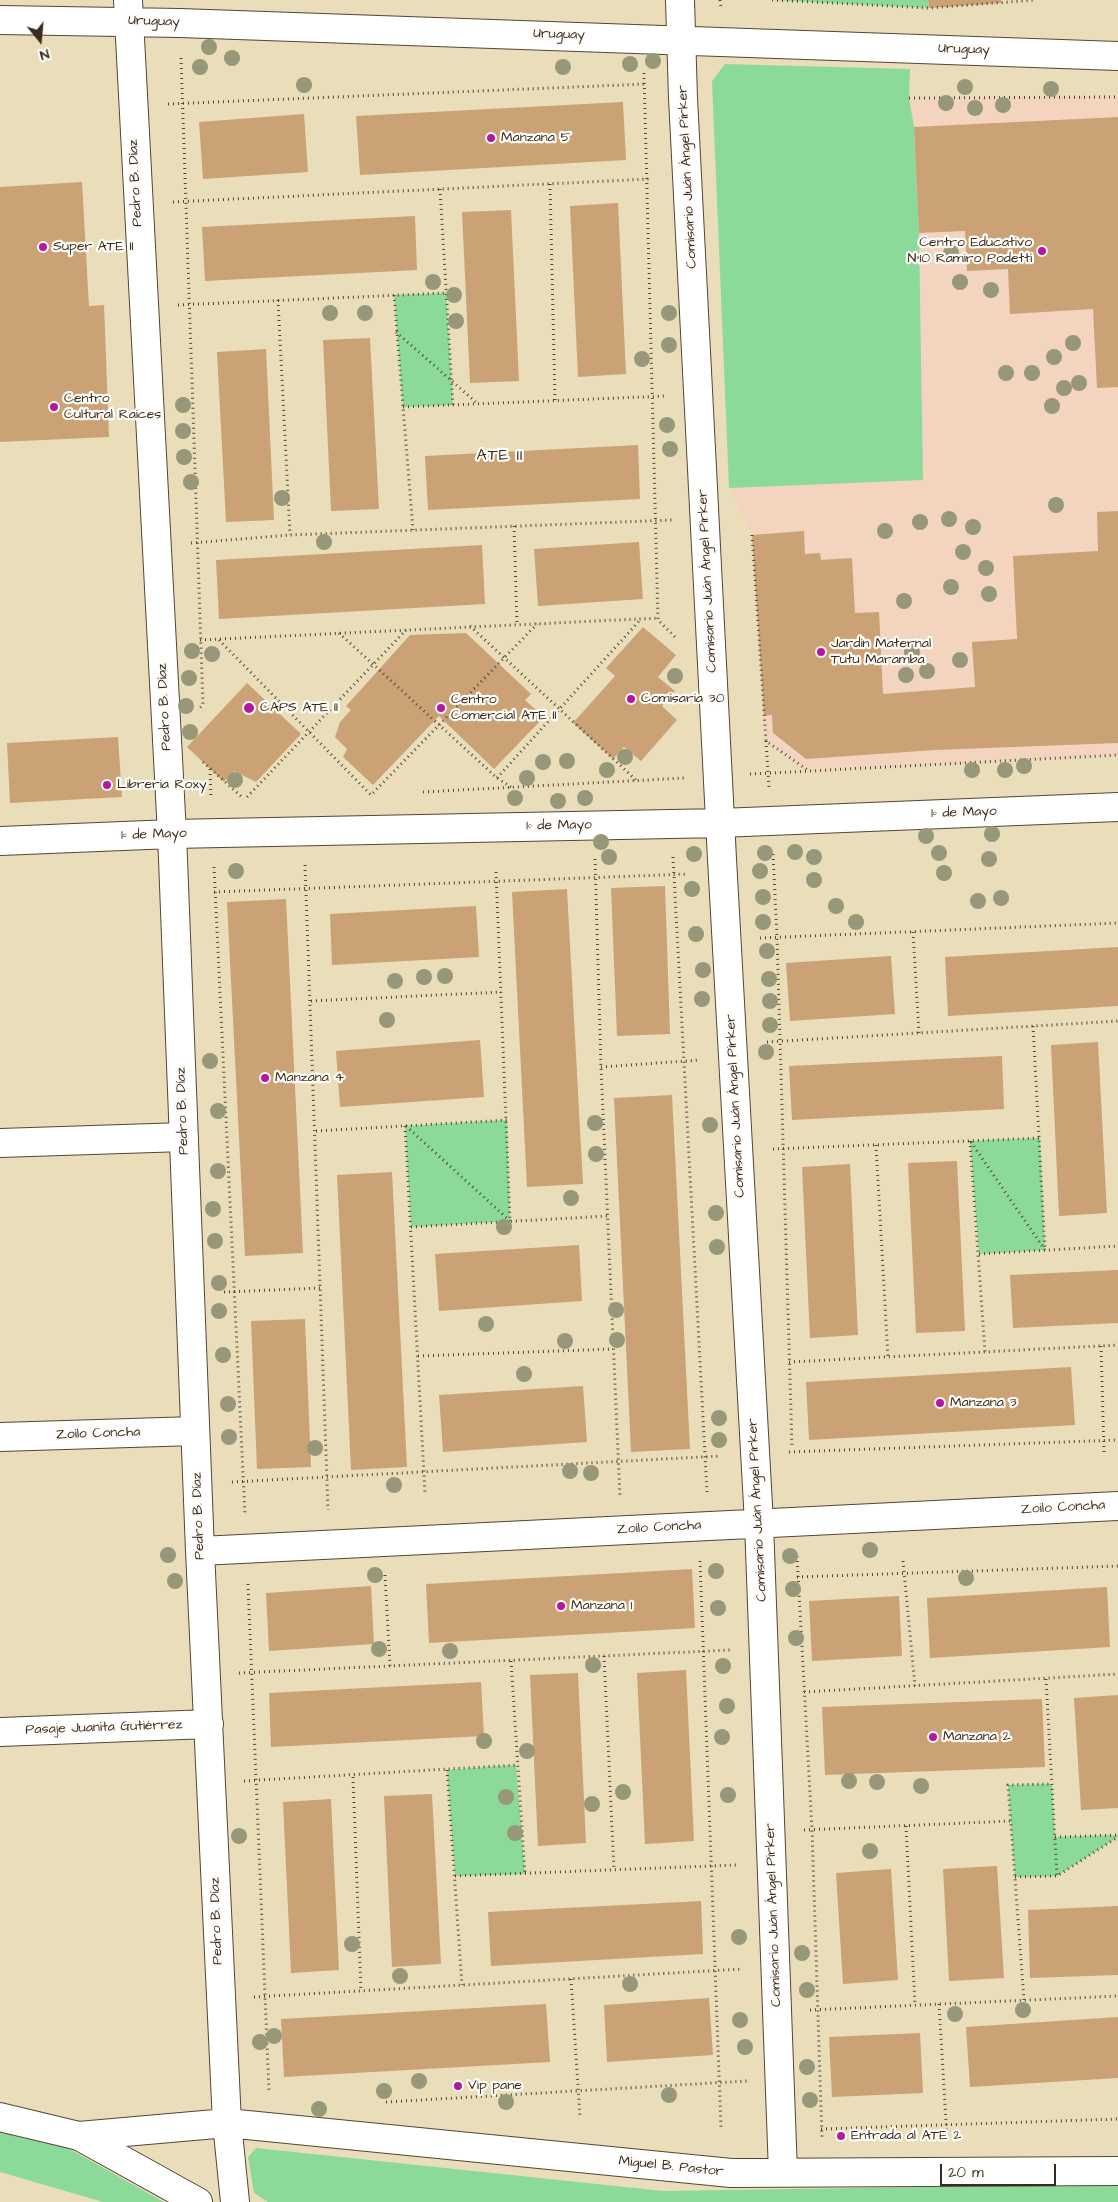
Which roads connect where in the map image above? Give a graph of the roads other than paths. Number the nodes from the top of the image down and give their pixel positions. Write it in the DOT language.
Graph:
graph roads {
  1 [pos="680,0"];
  2 [pos="128,10"];
  3 [pos="0,20"];
  4 [pos="682,39"];
  5 [pos="1118,56"];
  6 [pos="1118,807"];
  7 [pos="720,823"];
  8 [pos="172,834"];
  9 [pos="0,841"];
  10 [pos="184,1137"];
  11 [pos="0,1143"];
  12 [pos="195,1431"];
  13 [pos="0,1437"];
  14 [pos="1118,1506"];
  15 [pos="759,1523"];
  16 [pos="200,1551"];
  17 [pos="208,1724"];
  18 [pos="0,1732"];
  19 [pos="0,2117"];
  20 [pos="226,2123"];
  21 [pos="79,2136"];
  22 [pos="1118,2171"];
  23 [pos="783,2172"];
  24 [pos="198,2202"];
  25 [pos="235,2202"];
  1 -- 4 [label="street, Comisario Juán Ángel Pirker"];
  2 -- 3 [label="street, Uruguay"];
  2 -- 4 [label="street, Uruguay"];
  2 -- 8 [label="street, Pedro B. Díaz"];
  4 -- 5 [label="street, Uruguay"];
  4 -- 7 [label="street, Comisario Juán Ángel Pirker"];
  6 -- 7 [label="street, 1º de Mayo"];
  7 -- 8 [label="street, 1º de Mayo"];
  7 -- 15 [label="street, Comisario Juán Ángel Pirker"];
  8 -- 9 [label="street, 1º de Mayo"];
  8 -- 10 [label="street, Pedro B. Díaz"];
  10 -- 11 [label="street"];
  10 -- 12 [label="street, Pedro B. Díaz"];
  12 -- 13 [label="street, Zoilo Concha"];
  12 -- 16 [label="street, Pedro B. Díaz"];
  14 -- 15 [label="street, Zoilo Concha"];
  15 -- 16 [label="street, Zoilo Concha"];
  15 -- 23 [label="street, Comisario Juán Ángel Pirker"];
  16 -- 17 [label="street, Pedro B. Díaz"];
  17 -- 18 [label="street, Pasaje Juanita Gutiérrez"];
  17 -- 20 [label="street, Pedro B. Díaz"];
  19 -- 21 [label="street"];
  20 -- 21 [label="street, Miguel B. Pastor"];
  20 -- 23 [label="street, Miguel B. Pastor"];
  20 -- 25 [label="street, Pedro B. Díaz"];
  21 -- 24 [label="street"];
  22 -- 23 [label="street, Miguel B. Pastor"];
}
